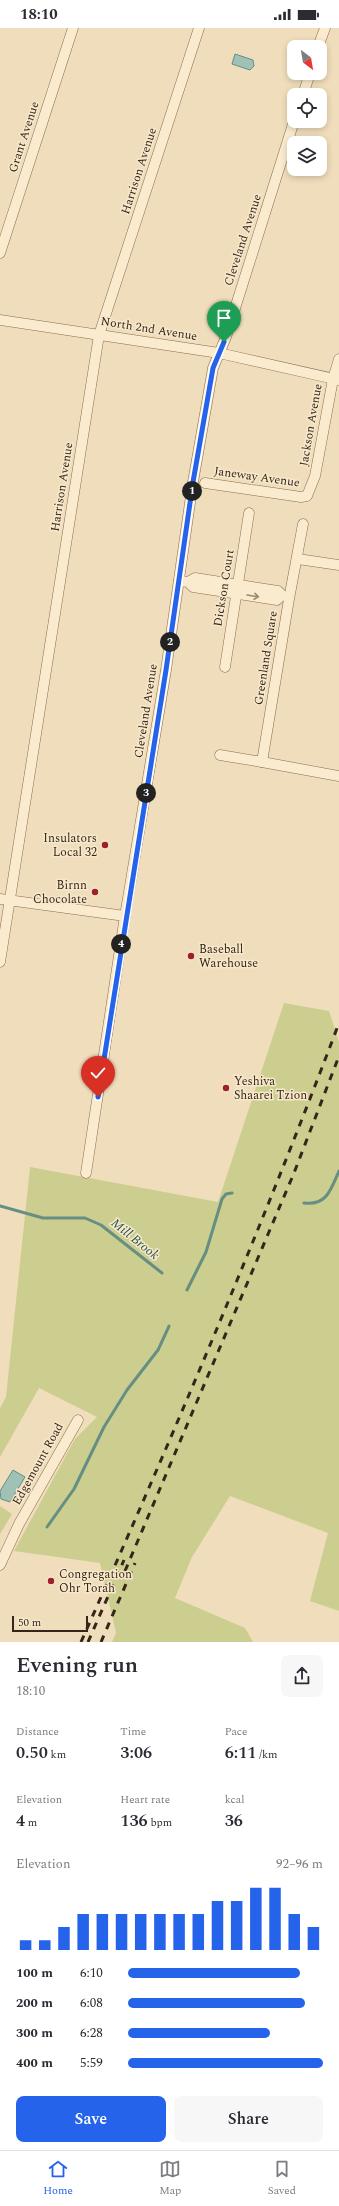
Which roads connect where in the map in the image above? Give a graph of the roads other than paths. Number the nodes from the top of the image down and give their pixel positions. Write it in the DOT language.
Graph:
graph roads {
  1 [pos="73,28"];
  2 [pos="199,28"];
  3 [pos="325,28"];
  4 [pos="321,40"];
  5 [pos="292,128"];
  6 [pos="0,254"];
  7 [pos="0,320"];
  8 [pos="99,335"];
  9 [pos="219,353"];
  10 [pos="339,358"];
  11 [pos="336,380"];
  12 [pos="315,476"];
  13 [pos="205,483"];
  14 [pos="249,513"];
  15 [pos="303,524"];
  16 [pos="298,559"];
  17 [pos="339,566"];
  18 [pos="184,582"];
  19 [pos="237,589"];
  20 [pos="286,595"];
  21 [pos="225,667"];
  22 [pos="220,755"];
  23 [pos="262,762"];
  24 [pos="339,776"];
  25 [pos="5,900"];
  26 [pos="125,916"];
  27 [pos="0,962"];
  28 [pos="86,1173"];
  29 [pos="78,1420"];
  30 [pos="0,1565"];
  1 -- 6 [label="street, Grant Avenue"];
  2 -- 8 [label="street, Harrison Avenue"];
  3 -- 4 [label="street"];
  5 -- 9 [label="street, Cleveland Avenue"];
  7 -- 8 [label="street, North 2nd Avenue"];
  8 -- 9 [label="street, North 2nd Avenue"];
  8 -- 25 [label="street, Harrison Avenue"];
  9 -- 11 [label="street, North 2nd Avenue"];
  9 -- 18 [label="street, Cleveland Avenue"];
  10 -- 11 [label="street, Jackson Avenue"];
  11 -- 12 [label="street, Jackson Avenue"];
  12 -- 13 [label="street, Janeway Avenue"];
  14 -- 19 [label="street, Dickson Court"];
  15 -- 16 [label="street, Greenland Square"];
  16 -- 17 [label="street"];
  16 -- 20 [label="street, Greenland Square"];
  18 -- 19 [label="street"];
  18 -- 26 [label="street, Cleveland Avenue"];
  19 -- 20 [label="street"];
  19 -- 21 [label="street, Dickson Court"];
  20 -- 23 [label="street, Greenland Square"];
  22 -- 23 [label="street"];
  23 -- 24 [label="street"];
  25 -- 26 [label="street"];
  25 -- 27 [label="street, Harrison Avenue"];
  26 -- 28 [label="street, Cleveland Avenue"];
  29 -- 30 [label="street, Edgemount Road"];
}
